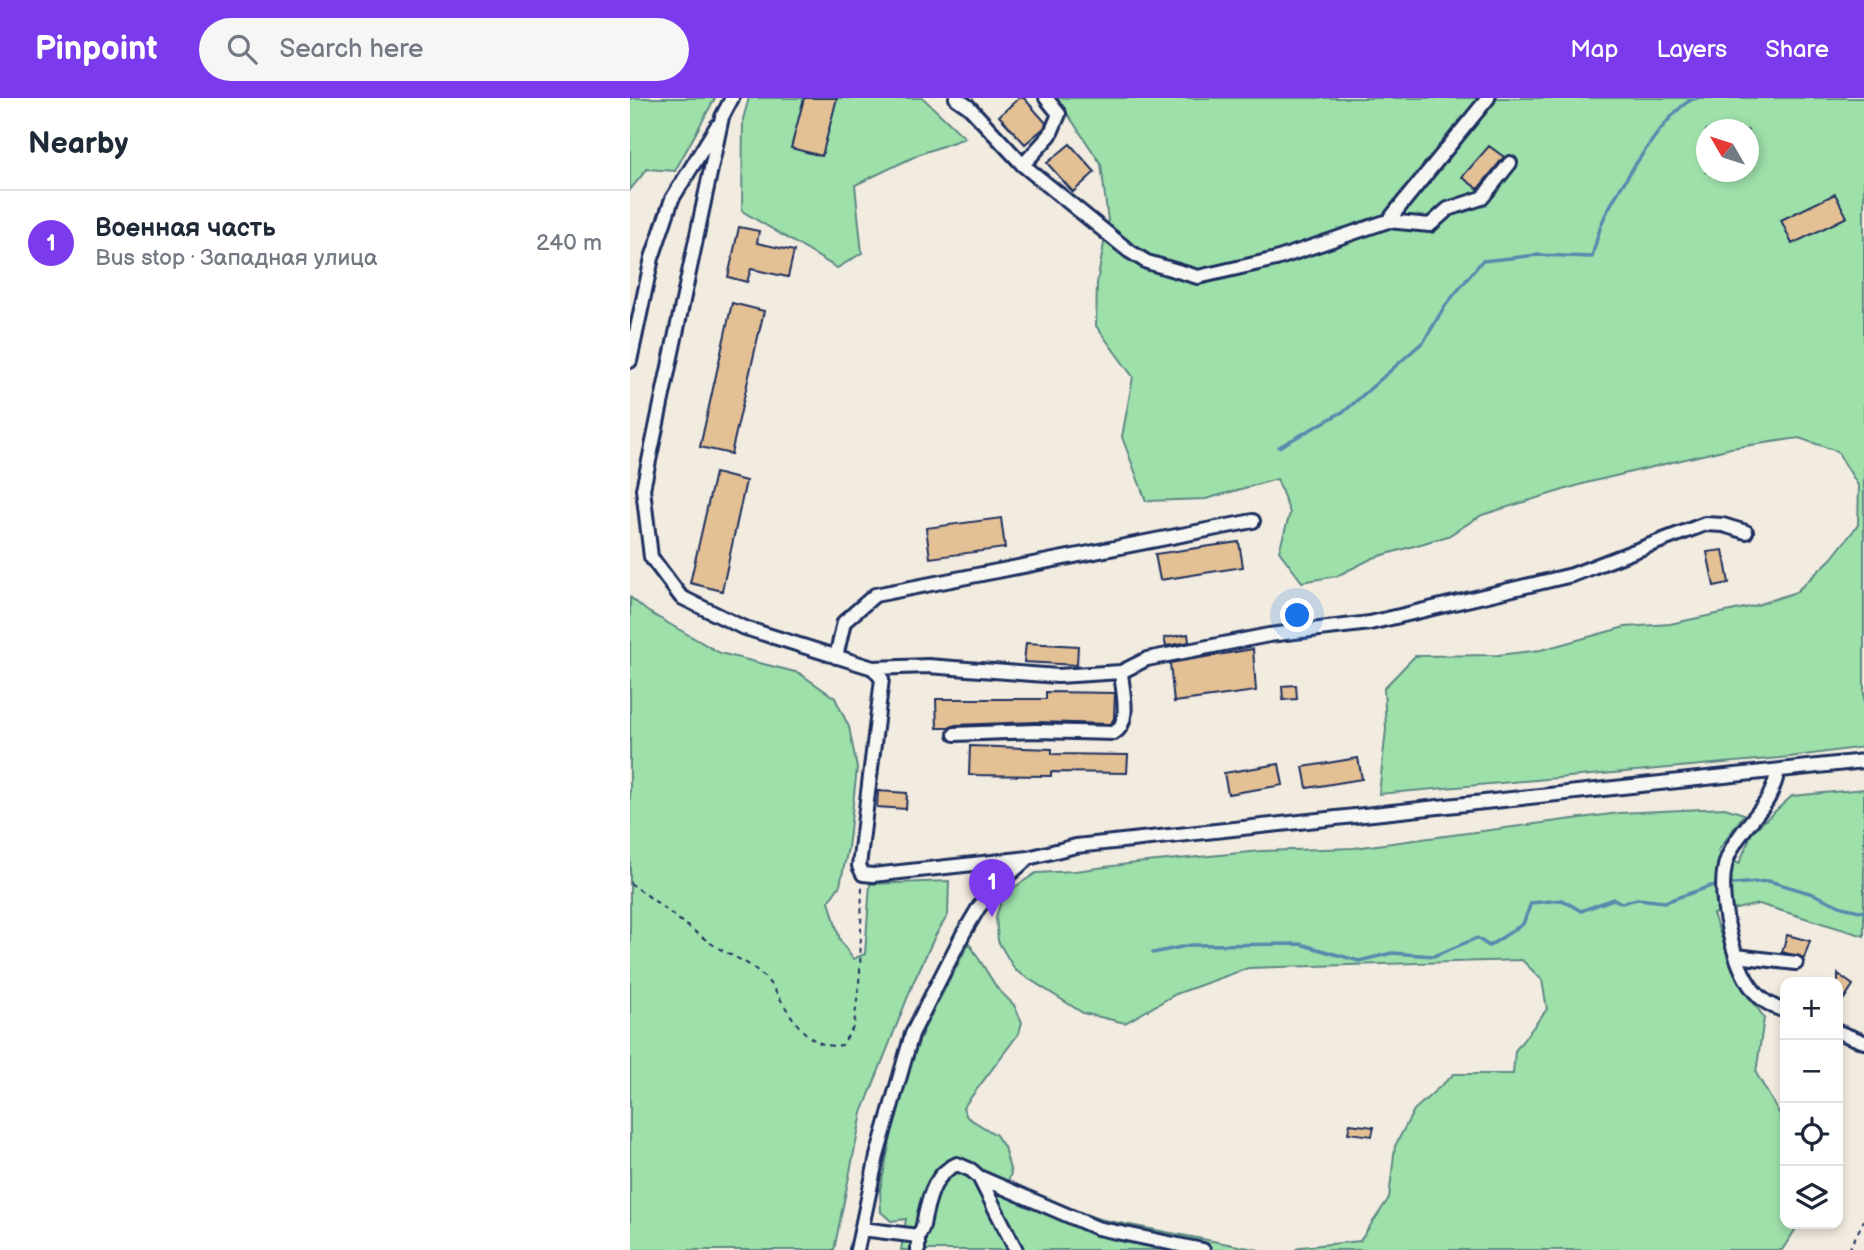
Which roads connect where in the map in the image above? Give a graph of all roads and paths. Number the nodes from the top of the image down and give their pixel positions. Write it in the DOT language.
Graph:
graph roads {
  1 [pos="732,98"];
  2 [pos="956,98"];
  3 [pos="1046,98"];
  4 [pos="1488,98"];
  5 [pos="722,117"];
  6 [pos="1510,163"];
  7 [pos="1023,165"];
  8 [pos="1388,221"];
  9 [pos="630,361"];
  10 [pos="1253,521"];
  11 [pos="1746,532"];
  12 [pos="836,657"];
  13 [pos="873,668"];
  14 [pos="1121,672"];
  15 [pos="955,734"];
  16 [pos="1864,761"];
  17 [pos="1778,772"];
  18 [pos="1028,858"];
  19 [pos="863,874"];
  20 [pos="630,883"];
  21 [pos="1736,956"];
  22 [pos="1796,963"];
  23 [pos="1780,1009"];
  24 [pos="1843,1034"];
  25 [pos="1864,1042"];
  26 [pos="979,1177"];
  27 [pos="1864,1220"];
  28 [pos="862,1229"];
  29 [pos="918,1236"];
  30 [pos="857,1250"];
  31 [pos="918,1250"];
  32 [pos="1016,1250"];
  33 [pos="1203,1250"];
  34 [pos="1849,1250"];
  1 -- 5 [label="street"];
  2 -- 7 [label="street"];
  3 -- 7 [label="street"];
  4 -- 8 [label="street"];
  5 -- 9 [label="street"];
  5 -- 12 [label="street"];
  6 -- 8 [label="street"];
  7 -- 8 [label="street"];
  10 -- 12 [label="street"];
  11 -- 14 [label="street"];
  12 -- 13 [label="street"];
  13 -- 14 [label="street"];
  13 -- 19 [label="street"];
  14 -- 15 [label="street"];
  16 -- 17 [label="street"];
  17 -- 18 [label="street"];
  17 -- 21 [label="street"];
  18 -- 19 [label="street"];
  18 -- 28 [label="street"];
  19 -- 20 [label="path"];
  21 -- 22 [label="street"];
  21 -- 23 [label="street"];
  24 -- 25 [label="street"];
  26 -- 29 [label="street"];
  26 -- 32 [label="street"];
  26 -- 33 [label="street"];
  27 -- 34 [label="path"];
  28 -- 29 [label="street"];
  28 -- 30 [label="street"];
  29 -- 31 [label="street"];
}
